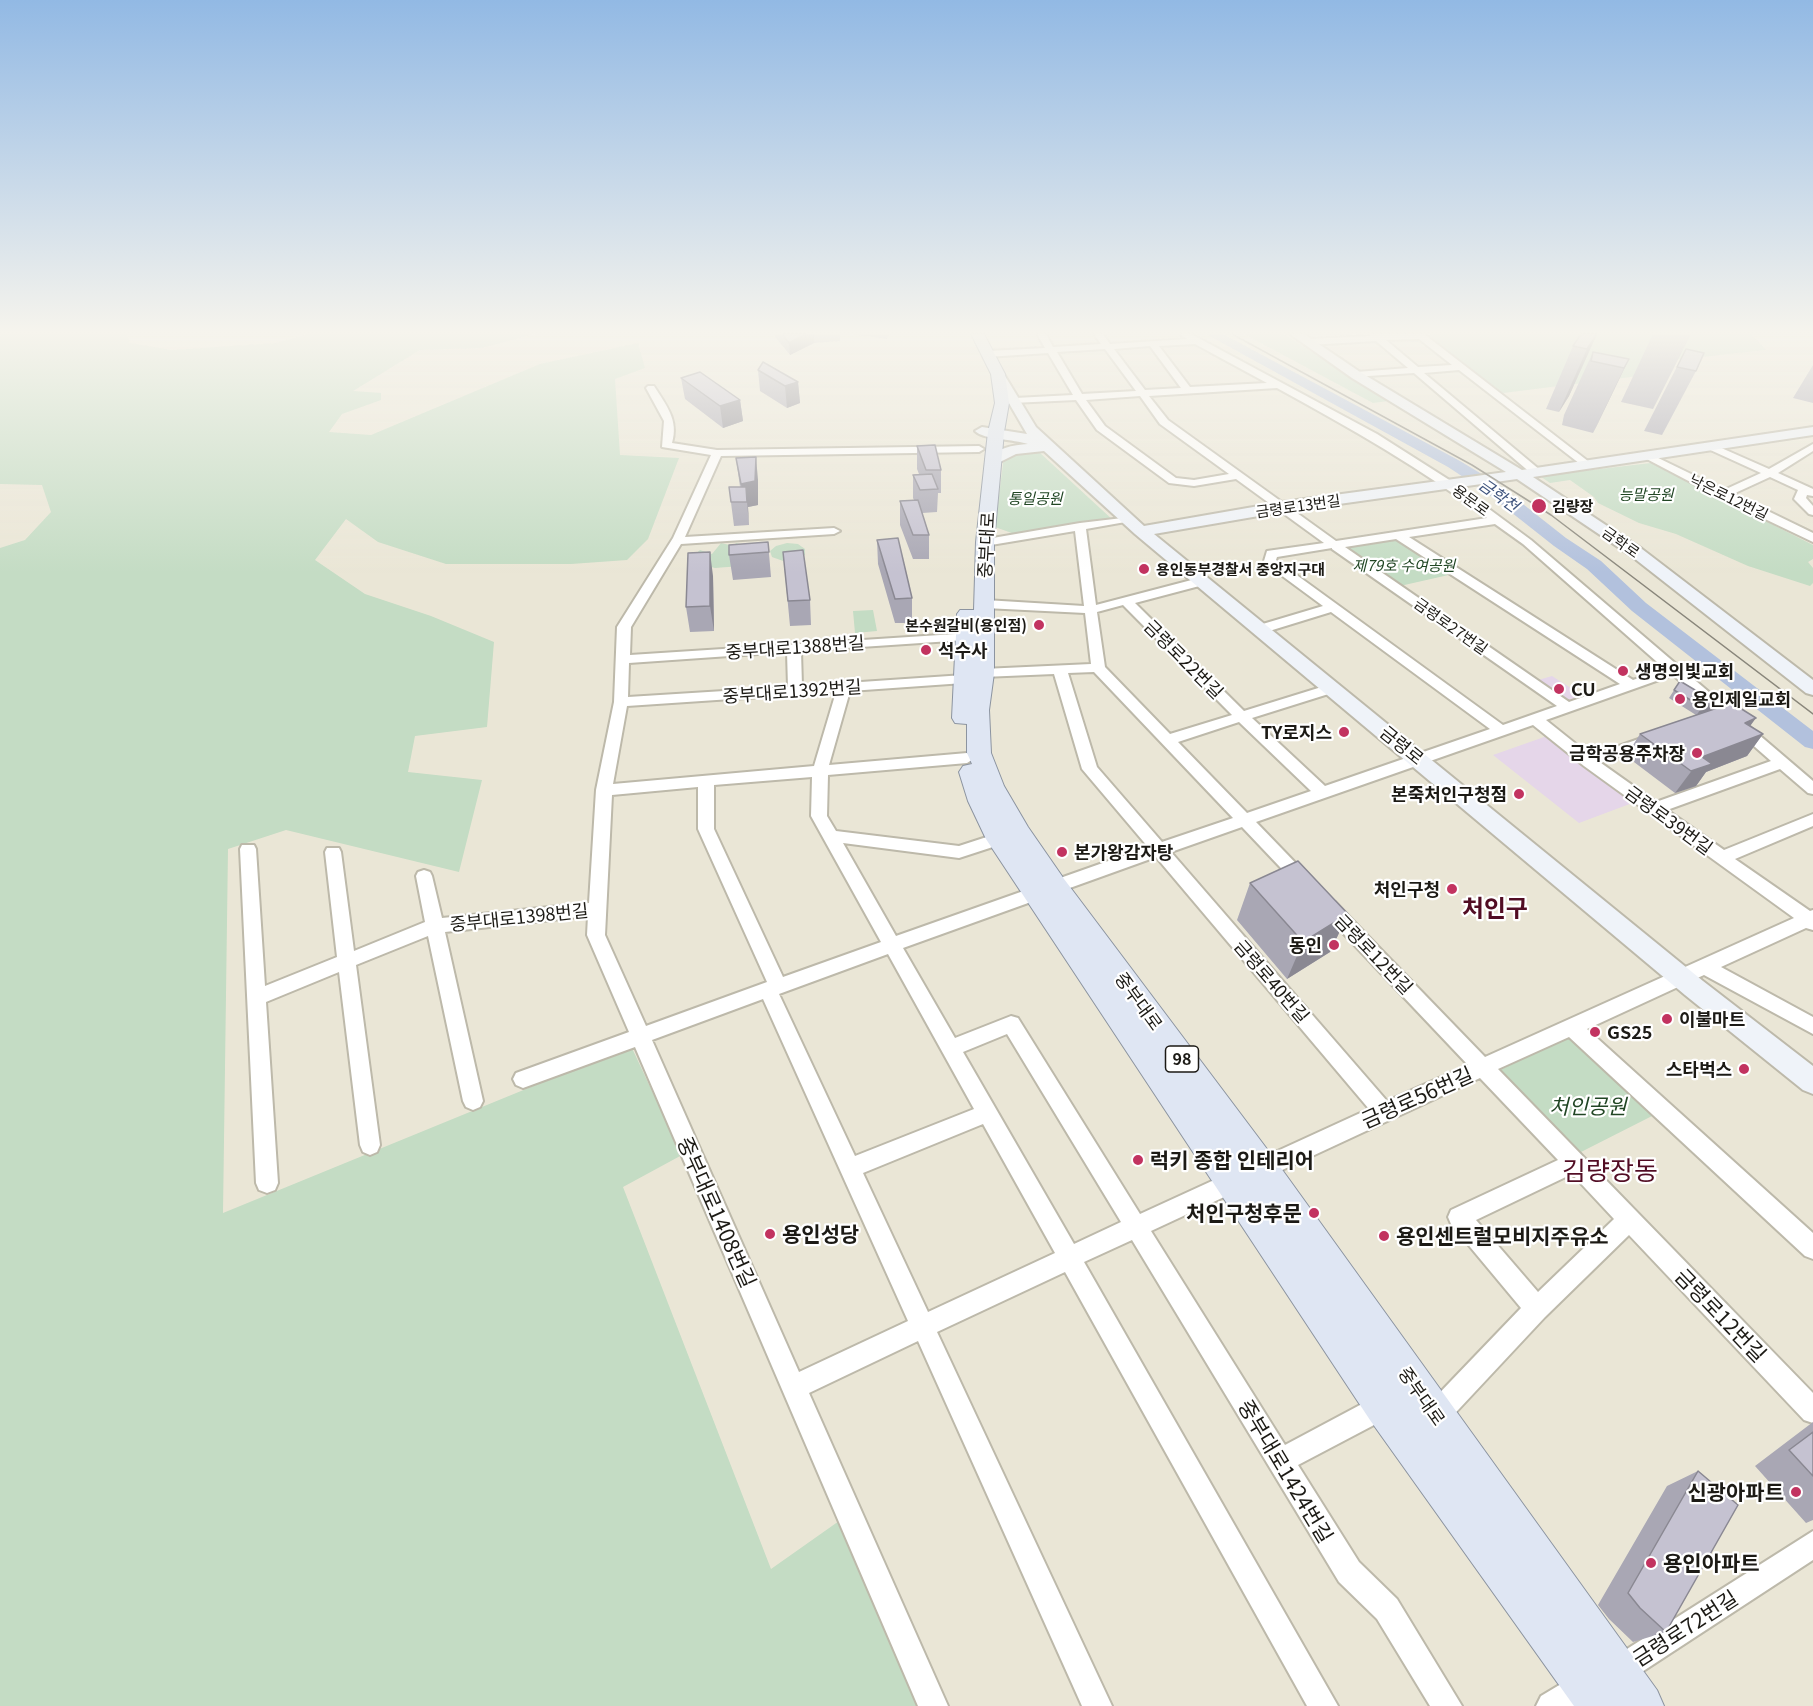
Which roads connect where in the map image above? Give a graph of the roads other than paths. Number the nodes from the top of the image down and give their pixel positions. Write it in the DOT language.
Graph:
graph roads {
  1 [pos="667,414"];
  2 [pos="985,414"];
  3 [pos="998,414"];
  4 [pos="1022,414"];
  5 [pos="1091,414"];
  6 [pos="1158,414"];
  7 [pos="1331,414"];
  8 [pos="1420,414"];
  9 [pos="1467,414"];
  10 [pos="1521,414"];
  11 [pos="1813,431"];
  12 [pos="987,443"];
  13 [pos="1710,446"];
  14 [pos="1813,447"];
  15 [pos="1053,452"];
  16 [pos="717,453"];
  17 [pos="1646,456"];
  18 [pos="1588,465"];
  19 [pos="1536,472"];
  20 [pos="1770,473"];
  21 [pos="1519,474"];
  22 [pos="1240,475"];
  23 [pos="1453,485"];
  24 [pos="1809,491"];
  25 [pos="1723,495"];
  26 [pos="1282,507"];
  27 [pos="1813,512"];
  28 [pos="1498,520"];
  29 [pos="1134,525"];
  30 [pos="1080,526"];
  31 [pos="834,531"];
  32 [pos="1400,536"];
  33 [pos="1813,538"];
  34 [pos="677,541"];
  35 [pos="985,542"];
  36 [pos="1336,546"];
  37 [pos="1203,581"];
  38 [pos="1126,601"];
  39 [pos="985,604"];
  40 [pos="1333,608"];
  41 [pos="1090,610"];
  42 [pos="1261,628"];
  43 [pos="966,636"];
  44 [pos="794,648"];
  45 [pos="624,659"];
  46 [pos="1098,668"];
  47 [pos="1060,670"];
  48 [pos="1675,670"];
  49 [pos="974,676"];
  50 [pos="1631,685"];
  51 [pos="844,688"];
  52 [pos="1333,688"];
  53 [pos="1813,689"];
  54 [pos="795,691"];
  55 [pos="621,702"];
  56 [pos="1567,707"];
  57 [pos="1242,717"];
  58 [pos="1534,718"];
  59 [pos="1501,730"];
  60 [pos="1668,734"];
  61 [pos="1167,740"];
  62 [pos="967,758"];
  63 [pos="1419,758"];
  64 [pos="1589,762"];
  65 [pos="1780,763"];
  66 [pos="820,771"];
  67 [pos="706,782"];
  68 [pos="1813,789"];
  69 [pos="604,790"];
  70 [pos="1322,792"];
  71 [pos="1654,809"];
  72 [pos="1244,820"];
  73 [pos="1813,820"];
  74 [pos="830,836"];
  75 [pos="999,839"];
  76 [pos="248,849"];
  77 [pos="1159,850"];
  78 [pos="333,852"];
  79 [pos="1721,858"];
  80 [pos="424,876"];
  81 [pos="1045,890"];
  82 [pos="599,908"];
  83 [pos="1811,920"];
  84 [pos="435,926"];
  85 [pos="892,945"];
  86 [pos="347,961"];
  87 [pos="1704,966"];
  88 [pos="1681,977"];
  89 [pos="773,987"];
  90 [pos="256,998"];
  91 [pos="1813,1026"];
  92 [pos="1572,1027"];
  93 [pos="642,1037"];
  94 [pos="950,1048"];
  95 [pos="1483,1067"];
  96 [pos="523,1079"];
  97 [pos="1813,1082"];
  98 [pos="473,1101"];
  99 [pos="1384,1112"];
  100 [pos="987,1113"];
  101 [pos="370,1145"];
  102 [pos="1575,1162"];
  103 [pos="849,1168"];
  104 [pos="1261,1168"];
  105 [pos="1233,1181"];
  106 [pos="267,1183"];
  107 [pos="1630,1219"];
  108 [pos="1137,1226"];
  109 [pos="1813,1248"];
  110 [pos="1069,1258"];
  111 [pos="1537,1309"];
  112 [pos="923,1327"];
  113 [pos="794,1387"];
  114 [pos="1384,1406"];
  115 [pos="1813,1411"];
  116 [pos="1436,1415"];
  117 [pos="1280,1461"];
  118 [pos="1813,1544"];
  119 [pos="1617,1672"];
  120 [pos="1594,1699"];
  121 [pos="933,1706"];
  122 [pos="1097,1706"];
  123 [pos="1323,1706"];
  124 [pos="1447,1706"];
  125 [pos="1551,1706"];
  126 [pos="1641,1706"];
  127 [pos="1650,1706"];
  1 -- 16 [label="street"];
  2 -- 12 [label="main road, 중부대로 / 98"];
  3 -- 12 [label="main road, 중부대로 / 98"];
  4 -- 15 [label="main road"];
  5 -- 22 [label="street"];
  6 -- 22 [label="street, 금령로27번길"];
  7 -- 23 [label="street, 용문로"];
  8 -- 21 [label="main road, 금학로"];
  9 -- 19 [label="street"];
  10 -- 18 [label="street"];
  11 -- 13 [label="main road, 금령로13번길"];
  12 -- 15 [label="main road"];
  12 -- 15 [label="main road, 금령로"];
  12 -- 16 [label="street"];
  12 -- 35 [label="main road, 중부대로 / 98"];
  12 -- 43 [label="main road, 중부대로 / 98"];
  13 -- 17 [label="main road, 금령로13번길"];
  13 -- 20 [label="street"];
  14 -- 20 [label="street"];
  15 -- 29 [label="main road, 금령로"];
  16 -- 34 [label="street"];
  17 -- 18 [label="main road, 금령로13번길"];
  17 -- 25 [label="street, 낙은로12번길"];
  18 -- 19 [label="main road, 금령로13번길"];
  19 -- 21 [label="main road, 금령로13번길"];
  20 -- 24 [label="street"];
  20 -- 25 [label="street"];
  21 -- 23 [label="main road, 금령로13번길"];
  21 -- 53 [label="main road, 금학로"];
  22 -- 26 [label="street, 금령로27번길"];
  23 -- 26 [label="main road, 금령로13번길"];
  23 -- 28 [label="street, 용문로"];
  24 -- 27 [label="street"];
  25 -- 33 [label="street, 낙은로12번길"];
  26 -- 29 [label="main road, 금령로13번길"];
  26 -- 36 [label="street, 금령로27번길"];
  28 -- 32 [label="street"];
  28 -- 48 [label="street, 용문로"];
  29 -- 30 [label="street"];
  29 -- 37 [label="main road, 금령로"];
  30 -- 35 [label="street"];
  30 -- 41 [label="street"];
  31 -- 34 [label="street"];
  32 -- 36 [label="street"];
  32 -- 50 [label="street"];
  34 -- 45 [label="street"];
  35 -- 39 [label="main road, 중부대로 / 98"];
  36 -- 40 [label="street"];
  36 -- 56 [label="street, 금령로27번길"];
  37 -- 38 [label="street, 금령로22번길"];
  37 -- 42 [label="main road, 금령로"];
  38 -- 41 [label="street, 금령로22번길"];
  38 -- 57 [label="street, 금령로22번길"];
  39 -- 41 [label="street, 금령로22번길"];
  39 -- 49 [label="main road, 중부대로 / 98"];
  40 -- 42 [label="street"];
  40 -- 59 [label="street"];
  41 -- 46 [label="street"];
  42 -- 52 [label="main road, 금령로"];
  43 -- 44 [label="street, 중부대로1388번길"];
  43 -- 49 [label="main road, 중부대로 / 98"];
  44 -- 45 [label="street, 중부대로1388번길"];
  44 -- 54 [label="street"];
  45 -- 55 [label="street"];
  46 -- 47 [label="street"];
  46 -- 61 [label="street, 금령로12번길"];
  47 -- 49 [label="street"];
  47 -- 77 [label="street, 금령로40번길"];
  48 -- 50 [label="street"];
  48 -- 65 [label="street, 용문로"];
  49 -- 51 [label="street, 중부대로1392번길"];
  49 -- 62 [label="main road, 중부대로 / 98"];
  49 -- 81 [label="main road, 중부대로 / 98"];
  50 -- 56 [label="street"];
  51 -- 54 [label="street, 중부대로1392번길"];
  51 -- 66 [label="street"];
  52 -- 57 [label="street"];
  52 -- 63 [label="main road, 금령로"];
  54 -- 55 [label="street, 중부대로1392번길"];
  55 -- 69 [label="street, 중부대로1398번길"];
  56 -- 58 [label="street"];
  57 -- 61 [label="street"];
  57 -- 70 [label="street, 금령로22번길"];
  58 -- 59 [label="street"];
  58 -- 64 [label="street, 금령로39번길"];
  59 -- 63 [label="street"];
  60 -- 64 [label="street"];
  61 -- 72 [label="street, 금령로12번길"];
  62 -- 66 [label="street"];
  62 -- 75 [label="main road, 중부대로 / 98"];
  63 -- 70 [label="street"];
  63 -- 88 [label="main road, 금령로"];
  64 -- 71 [label="street, 금령로39번길"];
  65 -- 68 [label="street, 용문로"];
  65 -- 71 [label="street"];
  66 -- 67 [label="street"];
  66 -- 74 [label="street"];
  67 -- 69 [label="street"];
  67 -- 89 [label="street"];
  69 -- 82 [label="street, 중부대로1398번길"];
  70 -- 72 [label="street"];
  71 -- 79 [label="street, 금령로39번길"];
  72 -- 77 [label="street"];
  72 -- 95 [label="street, 금령로12번길"];
  73 -- 79 [label="street"];
  74 -- 75 [label="street"];
  74 -- 85 [label="street"];
  75 -- 81 [label="main road, 중부대로 / 98"];
  76 -- 90 [label="street"];
  77 -- 81 [label="street"];
  77 -- 99 [label="street, 금령로40번길"];
  78 -- 86 [label="street"];
  79 -- 83 [label="street, 금령로39번길"];
  80 -- 84 [label="street"];
  81 -- 85 [label="street"];
  81 -- 104 [label="main road, 중부대로 / 98"];
  81 -- 105 [label="main road, 중부대로 / 98"];
  82 -- 84 [label="street, 중부대로1398번길"];
  82 -- 93 [label="street, 중부대로1408번길"];
  83 -- 87 [label="street, 금령로56번길"];
  84 -- 86 [label="street, 중부대로1398번길"];
  84 -- 98 [label="street, 중부대로1398번길"];
  85 -- 89 [label="street"];
  85 -- 94 [label="street"];
  86 -- 90 [label="street, 중부대로1398번길"];
  86 -- 101 [label="street"];
  87 -- 88 [label="street, 금령로56번길"];
  87 -- 91 [label="street"];
  88 -- 92 [label="street, 금령로56번길"];
  88 -- 97 [label="main road, 금령로"];
  89 -- 93 [label="street"];
  89 -- 103 [label="street"];
  90 -- 106 [label="street"];
  92 -- 95 [label="street, 금령로56번길"];
  92 -- 109 [label="street"];
  93 -- 96 [label="street"];
  93 -- 113 [label="street, 중부대로1408번길"];
  94 -- 100 [label="street"];
  94 -- 108 [label="street, 중부대로1424번길"];
  95 -- 99 [label="street, 금령로56번길"];
  95 -- 102 [label="street, 금령로12번길"];
  99 -- 104 [label="street, 금령로56번길"];
  100 -- 103 [label="street"];
  100 -- 110 [label="street"];
  102 -- 107 [label="street, 금령로12번길"];
  102 -- 111 [label="street"];
  103 -- 112 [label="street"];
  104 -- 105 [label="street"];
  104 -- 116 [label="main road, 중부대로 / 98"];
  105 -- 108 [label="street"];
  105 -- 114 [label="main road, 중부대로 / 98"];
  107 -- 111 [label="street"];
  107 -- 115 [label="street, 금령로12번길"];
  108 -- 110 [label="street"];
  108 -- 117 [label="street, 중부대로1424번길"];
  110 -- 112 [label="street"];
  110 -- 123 [label="street"];
  111 -- 116 [label="street"];
  112 -- 113 [label="street"];
  112 -- 122 [label="street"];
  113 -- 121 [label="street"];
  114 -- 117 [label="street"];
  114 -- 120 [label="main road, 중부대로 / 98"];
  116 -- 119 [label="main road, 중부대로 / 98"];
  117 -- 124 [label="street, 중부대로1424번길"];
  118 -- 119 [label="street, 금령로72번길"];
  119 -- 126 [label="main road, 중부대로 / 98"];
  119 -- 127 [label="street"];
  120 -- 125 [label="street"];
}
